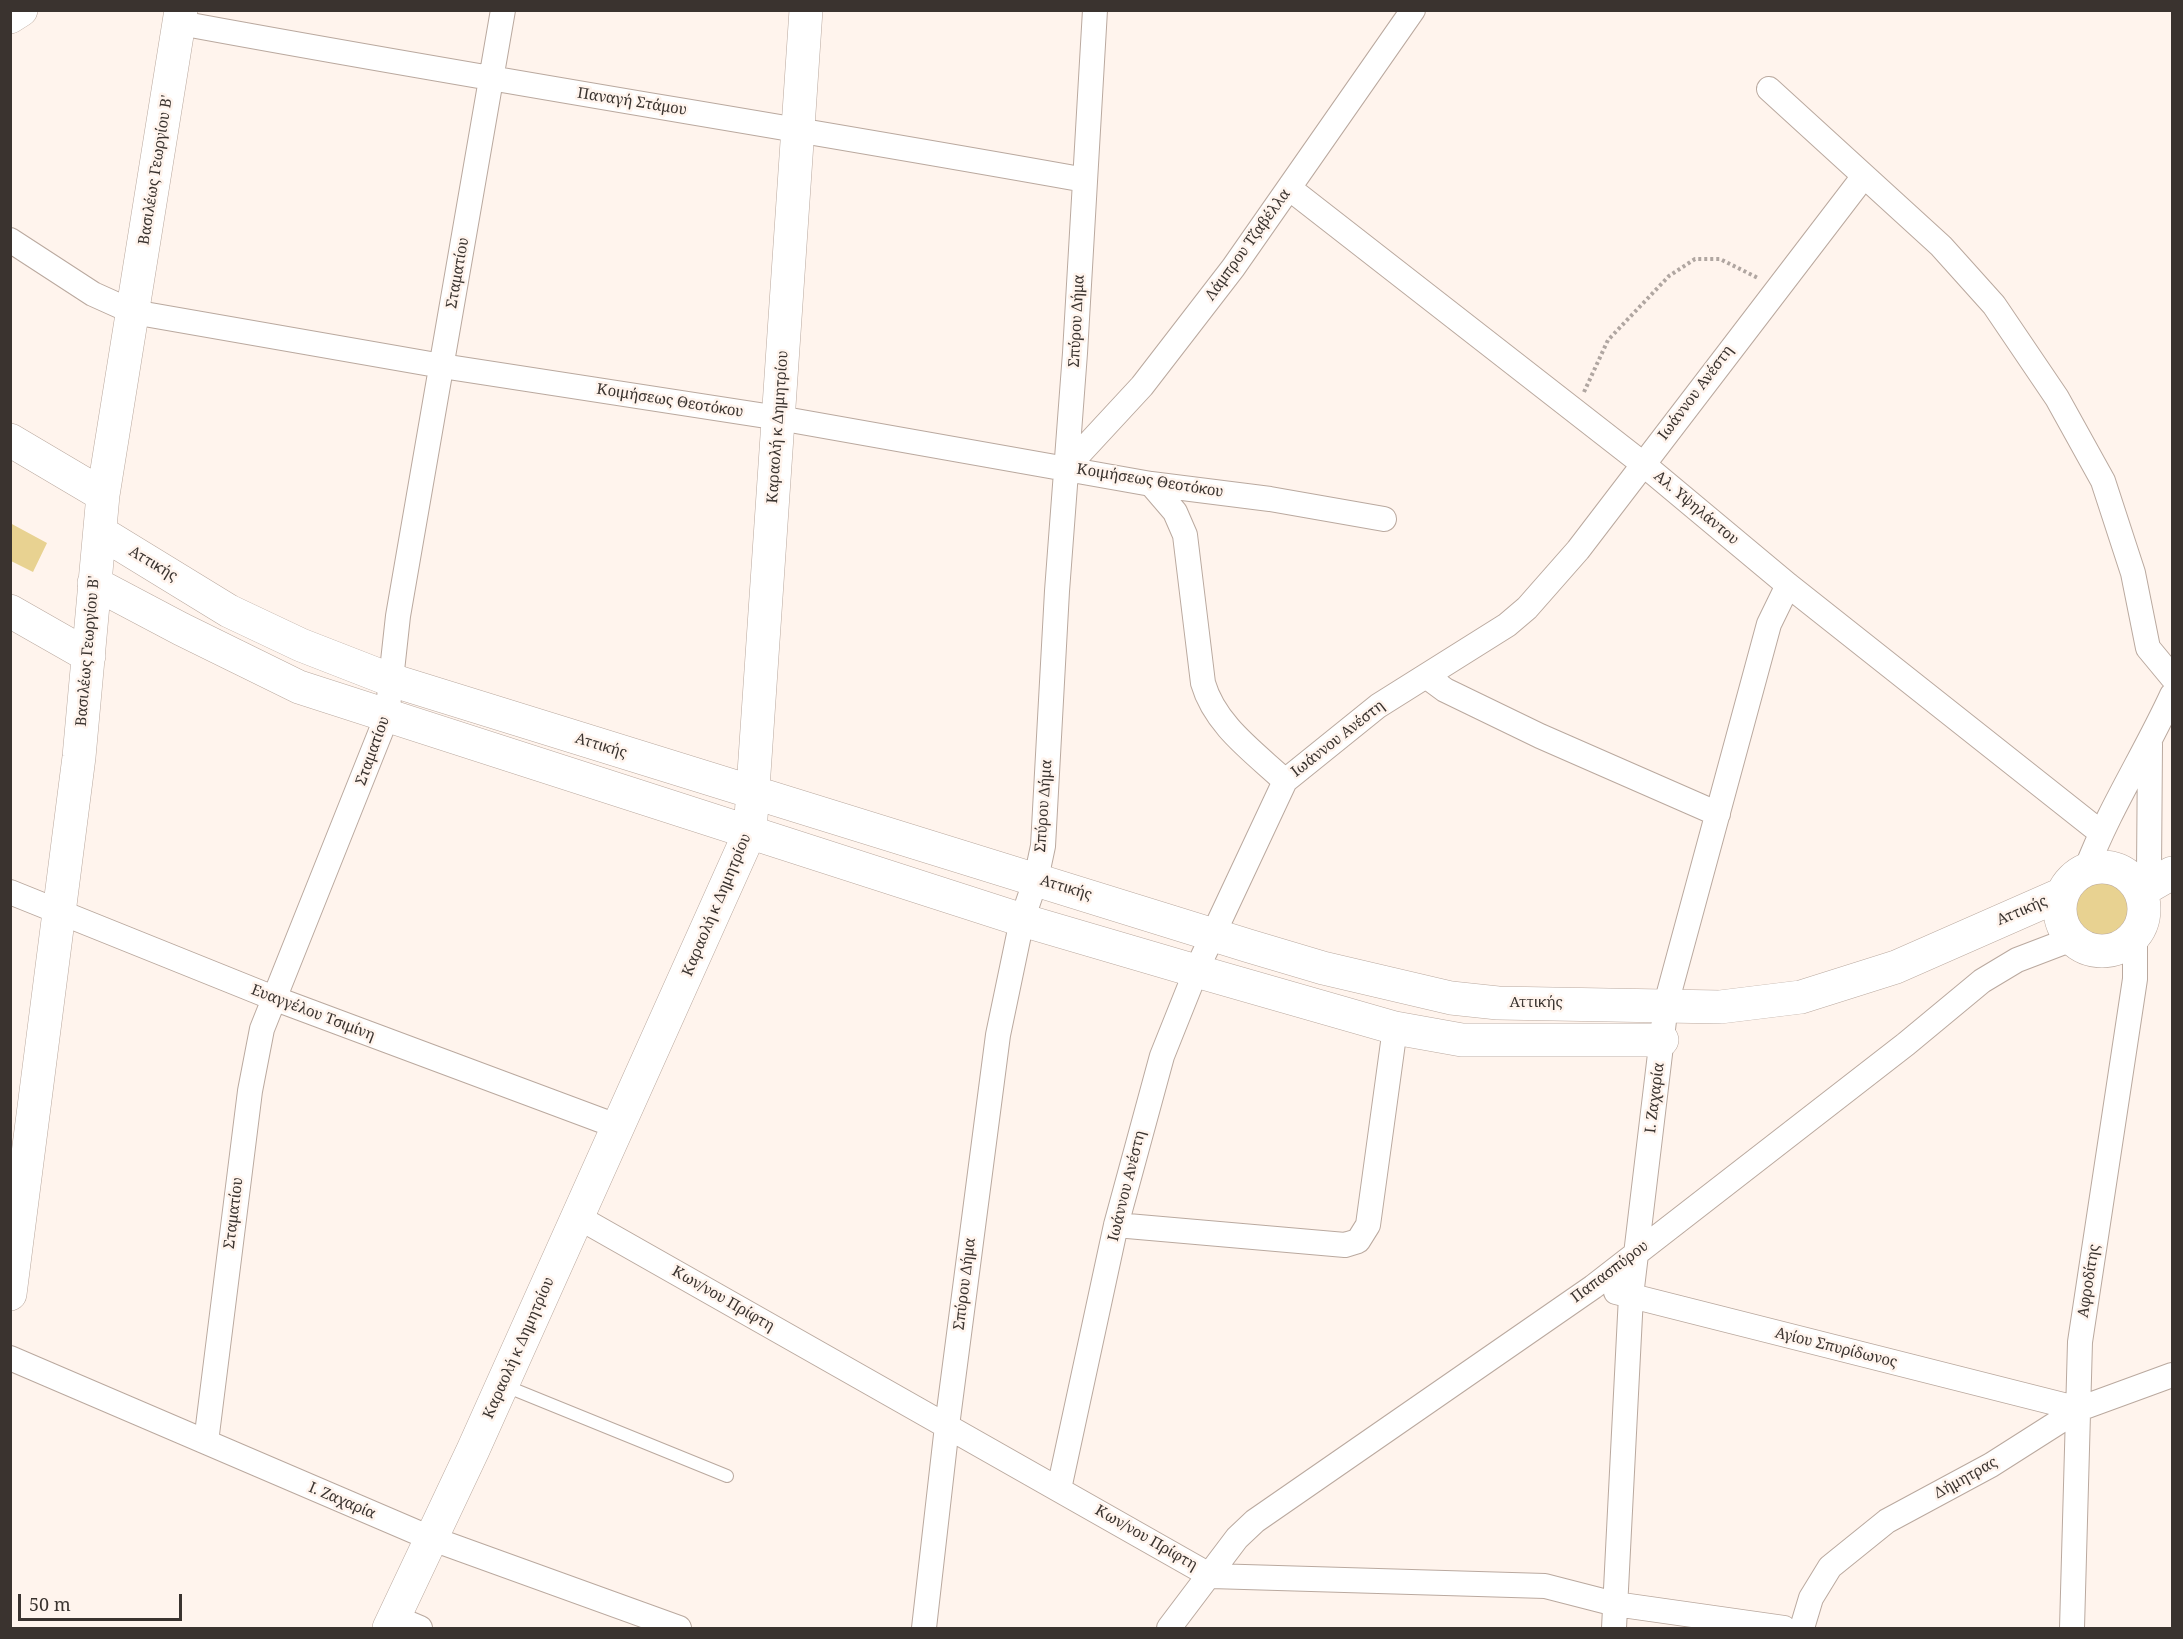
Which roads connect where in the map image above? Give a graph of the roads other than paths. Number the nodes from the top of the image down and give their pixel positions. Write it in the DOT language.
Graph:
graph roads {
  1 [pos="21,10"];
  2 [pos="503,10"];
  3 [pos="806,10"];
  4 [pos="1095,10"];
  5 [pos="1413,10"];
  6 [pos="10,17"];
  7 [pos="180,17"];
  8 [pos="491,80"];
  9 [pos="1769,89"];
  10 [pos="797,129"];
  11 [pos="1864,176"];
  12 [pos="1085,180"];
  13 [pos="1289,188"];
  14 [pos="10,240"];
  15 [pos="133,312"];
  16 [pos="442,366"];
  17 [pos="779,418"];
  18 [pos="10,440"];
  19 [pos="1643,464"];
  20 [pos="1067,467"];
  21 [pos="1151,484"];
  22 [pos="103,495"];
  23 [pos="1384,519"];
  24 [pos="100,532"];
  25 [pos="94,583"];
  26 [pos="1788,585"];
  27 [pos="10,611"];
  28 [pos="89,656"];
  29 [pos="1426,676"];
  30 [pos="2172,677"];
  31 [pos="391,680"];
  32 [pos="2172,695"];
  33 [pos="387,716"];
  34 [pos="2150,742"];
  35 [pos="1285,781"];
  36 [pos="751,794"];
  37 [pos="1718,814"];
  38 [pos="750,832"];
  39 [pos="2100,832"];
  40 [pos="2086,870"];
  41 [pos="2172,873"];
  42 [pos="1036,879"];
  43 [pos="2140,889"];
  44 [pos="10,892"];
  45 [pos="2062,894"];
  46 [pos="59,910"];
  47 [pos="1022,920"];
  48 [pos="1213,934"];
  49 [pos="2135,937"];
  50 [pos="2072,939"];
  51 [pos="1196,971"];
  52 [pos="276,999"];
  53 [pos="1666,1004"];
  54 [pos="1395,1028"];
  55 [pos="1662,1040"];
  56 [pos="619,1127"];
  57 [pos="578,1217"];
  58 [pos="1116,1225"];
  59 [pos="1636,1254"];
  60 [pos="1593,1287"];
  61 [pos="10,1294"];
  62 [pos="1631,1296"];
  63 [pos="10,1358"];
  64 [pos="2172,1375"];
  65 [pos="502,1385"];
  66 [pos="2079,1409"];
  67 [pos="947,1426"];
  68 [pos="206,1442"];
  69 [pos="727,1476"];
  70 [pos="1059,1489"];
  71 [pos="430,1538"];
  72 [pos="1211,1576"];
  73 [pos="1615,1604"];
  74 [pos="401,1625"];
  75 [pos="679,1629"];
  76 [pos="924,1629"];
  77 [pos="1169,1629"];
  78 [pos="1614,1629"];
  79 [pos="1784,1629"];
  80 [pos="1802,1629"];
  81 [pos="2072,1629"];
  1 -- 6 [label="street"];
  2 -- 8 [label="street, Σταματίου"];
  3 -- 10 [label="street, Καραολή κ Δημητρίου"];
  4 -- 12 [label="street, Σπύρου Δήμα"];
  5 -- 13 [label="street, Λάμπρου Τζαβέλλα"];
  7 -- 8 [label="street, Παναγή Στάμου"];
  7 -- 15 [label="street, Βασιλέως Γεωργίου Β'"];
  8 -- 10 [label="street, Παναγή Στάμου"];
  8 -- 16 [label="street, Σταματίου"];
  9 -- 11 [label="street"];
  10 -- 12 [label="street, Παναγή Στάμου"];
  10 -- 17 [label="street, Καραολή κ Δημητρίου"];
  11 -- 19 [label="street, Ιωάννου Ανέστη"];
  11 -- 30 [label="street"];
  12 -- 20 [label="street, Σπύρου Δήμα"];
  13 -- 19 [label="street, Αλ. Υψηλάντου"];
  13 -- 20 [label="street, Λάμπρου Τζαβέλλα"];
  14 -- 15 [label="street, Κοιμήσεως Θεοτόκου"];
  15 -- 16 [label="street, Κοιμήσεως Θεοτόκου"];
  15 -- 22 [label="street, Βασιλέως Γεωργίου Β'"];
  16 -- 17 [label="street, Κοιμήσεως Θεοτόκου"];
  16 -- 31 [label="street, Σταματίου"];
  17 -- 20 [label="street, Κοιμήσεως Θεοτόκου"];
  17 -- 36 [label="street, Καραολή κ Δημητρίου"];
  18 -- 22 [label="street"];
  19 -- 26 [label="street, Αλ. Υψηλάντου"];
  19 -- 29 [label="street, Ιωάννου Ανέστη"];
  20 -- 21 [label="street, Κοιμήσεως Θεοτόκου"];
  20 -- 42 [label="street, Σπύρου Δήμα"];
  21 -- 23 [label="street, Κοιμήσεως Θεοτόκου"];
  21 -- 35 [label="street"];
  22 -- 24 [label="street, Βασιλέως Γεωργίου Β'"];
  24 -- 25 [label="street, Βασιλέως Γεωργίου Β'"];
  24 -- 31 [label="street, Αττικής"];
  25 -- 28 [label="street, Βασιλέως Γεωργίου Β'"];
  25 -- 33 [label="street"];
  26 -- 37 [label="street, Ι. Ζαχαρία"];
  26 -- 39 [label="street, Αλ. Υψηλάντου"];
  27 -- 28 [label="street"];
  28 -- 46 [label="street, Βασιλέως Γεωργίου Β'"];
  29 -- 35 [label="street, Ιωάννου Ανέστη"];
  29 -- 37 [label="street"];
  31 -- 33 [label="street, Σταματίου"];
  31 -- 36 [label="street, Αττικής"];
  32 -- 34 [label="street"];
  33 -- 38 [label="street"];
  33 -- 52 [label="street, Σταματίου"];
  34 -- 39 [label="street"];
  34 -- 43 [label="street"];
  35 -- 48 [label="street, Ιωάννου Ανέστη"];
  36 -- 38 [label="street, Καραολή κ Δημητρίου"];
  36 -- 42 [label="street, Αττικής"];
  37 -- 53 [label="street, Ι. Ζαχαρία"];
  38 -- 47 [label="street"];
  38 -- 56 [label="street, Καραολή κ Δημητρίου"];
  39 -- 40 [label="street"];
  40 -- 43 [label="street"];
  40 -- 45 [label="street"];
  41 -- 43 [label="street"];
  42 -- 47 [label="street, Σπύρου Δήμα"];
  42 -- 48 [label="street, Αττικής"];
  43 -- 49 [label="street"];
  44 -- 46 [label="street, Ευαγγέλου Τσιμίνη"];
  45 -- 50 [label="street"];
  45 -- 53 [label="street, Αττικής"];
  46 -- 52 [label="street, Ευαγγέλου Τσιμίνη"];
  46 -- 61 [label="street, Βασιλέως Γεωργίου Β'"];
  47 -- 51 [label="street"];
  47 -- 67 [label="street, Σπύρου Δήμα"];
  48 -- 51 [label="street, Ιωάννου Ανέστη"];
  48 -- 53 [label="street, Αττικής"];
  49 -- 50 [label="street"];
  49 -- 66 [label="street, Αφροδίτης"];
  50 -- 59 [label="street, Παπασπύρου"];
  51 -- 54 [label="street"];
  51 -- 58 [label="street, Ιωάννου Ανέστη"];
  52 -- 56 [label="street, Ευαγγέλου Τσιμίνη"];
  52 -- 68 [label="street, Σταματίου"];
  53 -- 55 [label="street, Ι. Ζαχαρία"];
  54 -- 55 [label="street"];
  54 -- 58 [label="street"];
  55 -- 59 [label="street, Ι. Ζαχαρία"];
  56 -- 57 [label="street, Καραολή κ Δημητρίου"];
  57 -- 65 [label="street, Καραολή κ Δημητρίου"];
  57 -- 67 [label="street, Κων/νου Πρίφτη"];
  58 -- 70 [label="street, Ιωάννου Ανέστη"];
  59 -- 60 [label="street, Παπασπύρου"];
  59 -- 62 [label="street, Ι. Ζαχαρία"];
  60 -- 62 [label="street, Αγίου Σπυρίδωνος"];
  60 -- 72 [label="street, Παπασπύρου"];
  62 -- 66 [label="street, Αγίου Σπυρίδωνος"];
  62 -- 73 [label="street, Ι. Ζαχαρία"];
  63 -- 68 [label="street, Ι. Ζαχαρία"];
  64 -- 66 [label="street, Δήμητρας"];
  65 -- 69 [label="lane"];
  65 -- 71 [label="street, Καραολή κ Δημητρίου"];
  66 -- 80 [label="street, Δήμητρας"];
  66 -- 81 [label="street, Αφροδίτης"];
  67 -- 70 [label="street, Κων/νου Πρίφτη"];
  67 -- 76 [label="street, Σπύρου Δήμα"];
  68 -- 71 [label="street, Ι. Ζαχαρία"];
  70 -- 72 [label="street, Κων/νου Πρίφτη"];
  71 -- 74 [label="street, Καραολή κ Δημητρίου"];
  71 -- 75 [label="street, Ι. Ζαχαρία"];
  72 -- 73 [label="street, Κων/νου Πρίφτη"];
  72 -- 77 [label="street, Παπασπύρου"];
  73 -- 78 [label="street, Ι. Ζαχαρία"];
  73 -- 79 [label="street, Κων/νου Πρίφτη"];
}
